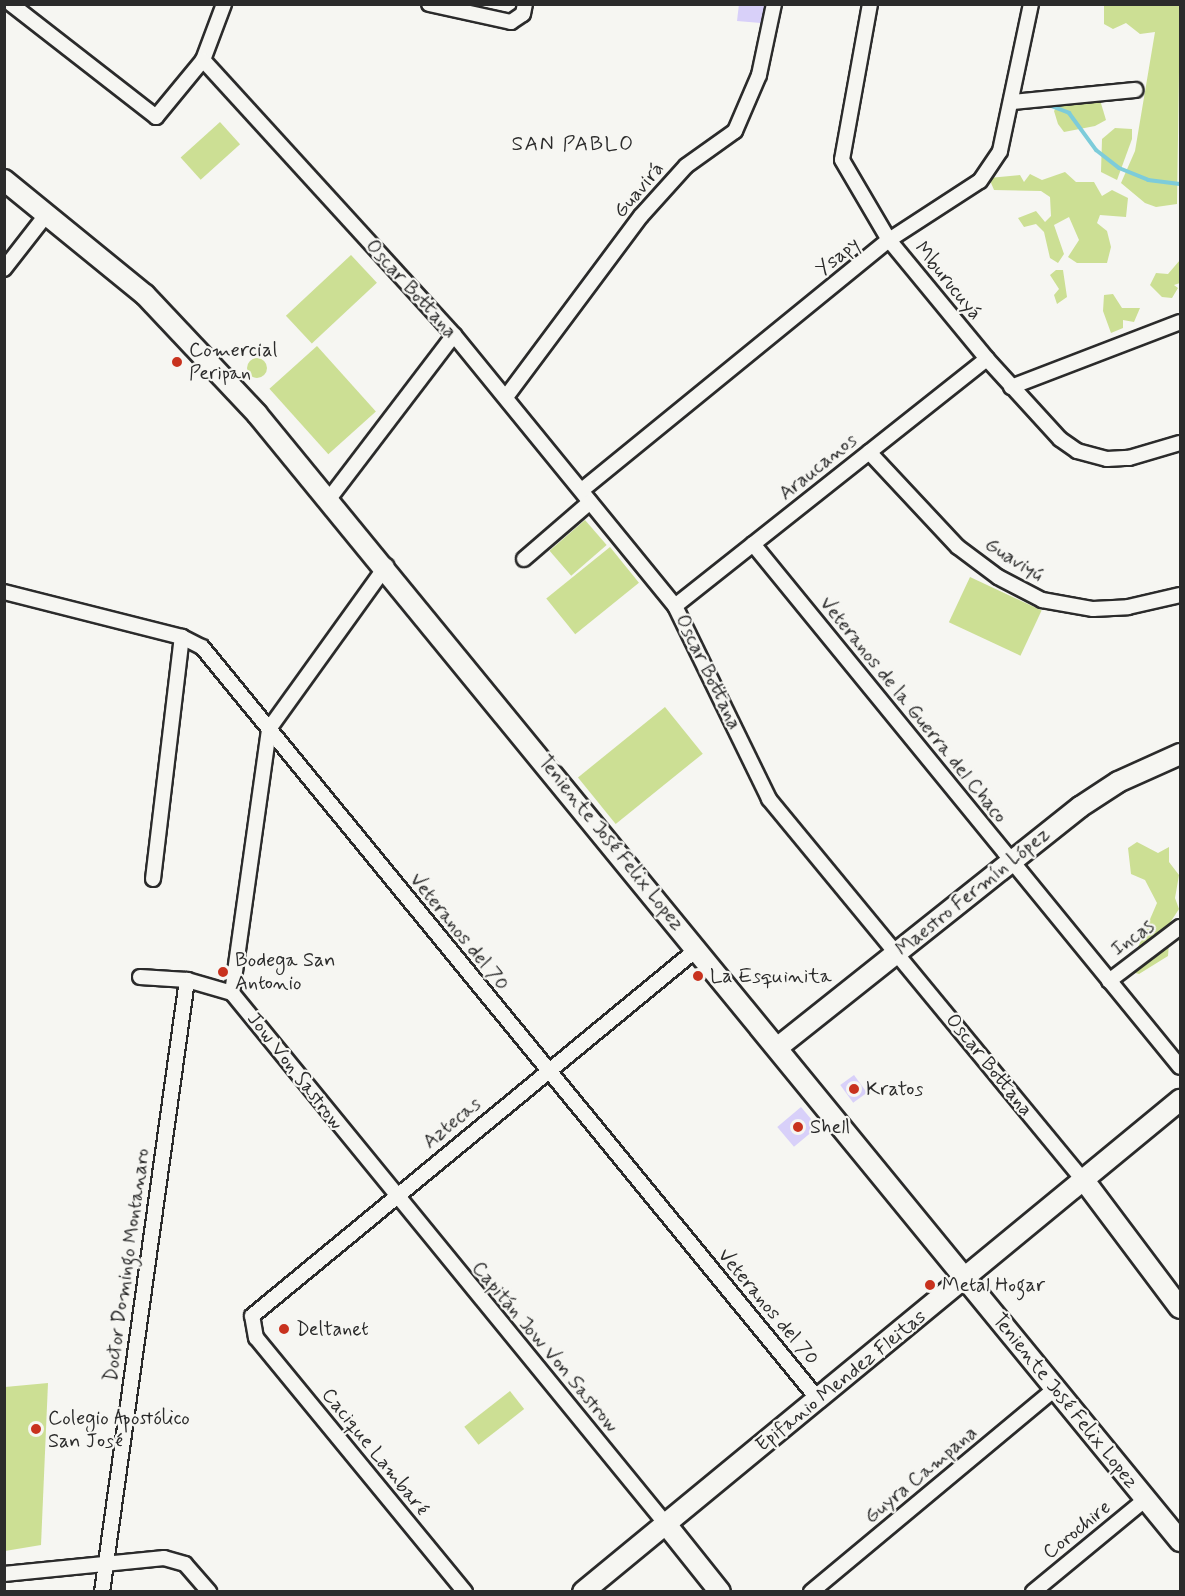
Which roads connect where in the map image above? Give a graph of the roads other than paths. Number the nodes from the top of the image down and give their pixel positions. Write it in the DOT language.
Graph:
graph roads {
  1 [pos="224,4"];
  2 [pos="429,4"];
  3 [pos="774,4"];
  4 [pos="870,4"];
  5 [pos="1031,4"];
  6 [pos="11,8"];
  7 [pos="524,9"];
  8 [pos="203,60"];
  9 [pos="1135,90"];
  10 [pos="1012,102"];
  11 [pos="4,180"];
  12 [pos="46,215"];
  13 [pos="889,240"];
  14 [pos="4,269"];
  15 [pos="1180,322"];
  16 [pos="454,335"];
  17 [pos="987,359"];
  18 [pos="1011,387"];
  19 [pos="506,397"];
  20 [pos="1180,443"];
  21 [pos="869,452"];
  22 [pos="586,496"];
  23 [pos="329,499"];
  24 [pos="753,544"];
  25 [pos="524,558"];
  26 [pos="386,566"];
  27 [pos="4,592"];
  28 [pos="1180,595"];
  29 [pos="675,606"];
  30 [pos="182,637"];
  31 [pos="269,729"];
  32 [pos="1180,754"];
  33 [pos="1010,862"];
  34 [pos="153,879"];
  35 [pos="1180,927"];
  36 [pos="698,949"];
  37 [pos="897,953"];
  38 [pos="140,977"];
  39 [pos="187,980"];
  40 [pos="1109,981"];
  41 [pos="232,993"];
  42 [pos="777,1048"];
  43 [pos="1180,1067"];
  44 [pos="547,1070"];
  45 [pos="1180,1100"];
  46 [pos="1086,1183"];
  47 [pos="394,1196"];
  48 [pos="966,1281"];
  49 [pos="1180,1308"];
  50 [pos="256,1338"];
  51 [pos="1056,1388"];
  52 [pos="818,1399"];
  53 [pos="1146,1499"];
  54 [pos="665,1523"];
  55 [pos="1180,1541"];
  56 [pos="106,1564"];
  57 [pos="4,1574"];
  58 [pos="102,1592"];
  59 [pos="209,1592"];
  60 [pos="465,1592"];
  61 [pos="583,1592"];
  62 [pos="720,1592"];
  63 [pos="811,1592"];
  64 [pos="1033,1592"];
  1 -- 8 [label="street"];
  2 -- 7 [label="street"];
  3 -- 19 [label="street, Guavirá"];
  4 -- 13 [label="street, Mburucuyá"];
  5 -- 10 [label="street, Ysapy"];
  6 -- 8 [label="street"];
  8 -- 16 [label="street, Oscar Bottana"];
  9 -- 10 [label="street"];
  10 -- 13 [label="street, Ysapy"];
  11 -- 12 [label="main road, Teniente José Felix Lopez"];
  12 -- 14 [label="street"];
  12 -- 23 [label="main road, Teniente José Felix Lopez"];
  13 -- 17 [label="street, Mburucuyá"];
  13 -- 22 [label="street, Ysapy"];
  15 -- 18 [label="street"];
  16 -- 19 [label="street, Oscar Bottana"];
  16 -- 23 [label="street"];
  17 -- 18 [label="street, Mburucuyá"];
  17 -- 21 [label="street, Araucanos"];
  18 -- 20 [label="street, Mburucuyá"];
  19 -- 22 [label="street, Oscar Bottana"];
  21 -- 24 [label="street, Araucanos"];
  21 -- 28 [label="street, Guaviyú"];
  22 -- 25 [label="street, Ysapy"];
  22 -- 29 [label="street, Oscar Bottana"];
  23 -- 26 [label="main road, Teniente José Felix Lopez"];
  24 -- 29 [label="street, Araucanos"];
  24 -- 33 [label="street, Veteranos de la Guerra del Chaco"];
  26 -- 31 [label="street"];
  26 -- 36 [label="main road, Teniente José Felix Lopez"];
  27 -- 30 [label="street, Veteranos del 70"];
  29 -- 37 [label="street, Oscar Bottana"];
  30 -- 31 [label="street, Veteranos del 70"];
  30 -- 34 [label="street"];
  31 -- 41 [label="street"];
  31 -- 44 [label="street, Veteranos del 70"];
  32 -- 33 [label="main road, Maestro Fermín López"];
  33 -- 37 [label="main road, Maestro Fermín López"];
  33 -- 40 [label="street, Veteranos de la Guerra del Chaco"];
  35 -- 40 [label="street, Incas"];
  36 -- 42 [label="main road, Teniente José Felix Lopez"];
  36 -- 44 [label="street, Aztecas"];
  37 -- 42 [label="main road, Maestro Fermín López"];
  37 -- 46 [label="street, Oscar Bottana"];
  38 -- 39 [label="street"];
  39 -- 41 [label="street"];
  39 -- 56 [label="street, Doctor Domingo Montanaro"];
  40 -- 43 [label="street, Veteranos de la Guerra del Chaco"];
  41 -- 47 [label="street, Jow Von Sastrow"];
  42 -- 48 [label="main road, Teniente José Felix Lopez"];
  44 -- 47 [label="street, Aztecas"];
  44 -- 52 [label="street, Veteranos del 70"];
  45 -- 46 [label="main road, Epifanio Mendez Fleitas"];
  46 -- 48 [label="main road, Epifanio Mendez Fleitas"];
  46 -- 49 [label="main road, Oscar Bottana"];
  47 -- 50 [label="street, Aztecas"];
  47 -- 54 [label="street, Capitán Jow Von Sastrow"];
  48 -- 51 [label="main road, Teniente José Felix Lopez"];
  48 -- 52 [label="main road, Epifanio Mendez Fleitas"];
  50 -- 60 [label="street, Cacique Lambaré"];
  51 -- 53 [label="main road, Teniente José Felix Lopez"];
  51 -- 63 [label="street, Guyra Campana"];
  52 -- 54 [label="main road, Epifanio Mendez Fleitas"];
  53 -- 55 [label="main road, Teniente José Felix Lopez"];
  53 -- 64 [label="street, Corochire"];
  54 -- 61 [label="main road, Epifanio Mendez Fleitas"];
  54 -- 62 [label="main road"];
  56 -- 57 [label="street"];
  56 -- 58 [label="street, Doctor Domingo Montanaro"];
  56 -- 59 [label="street"];
}
